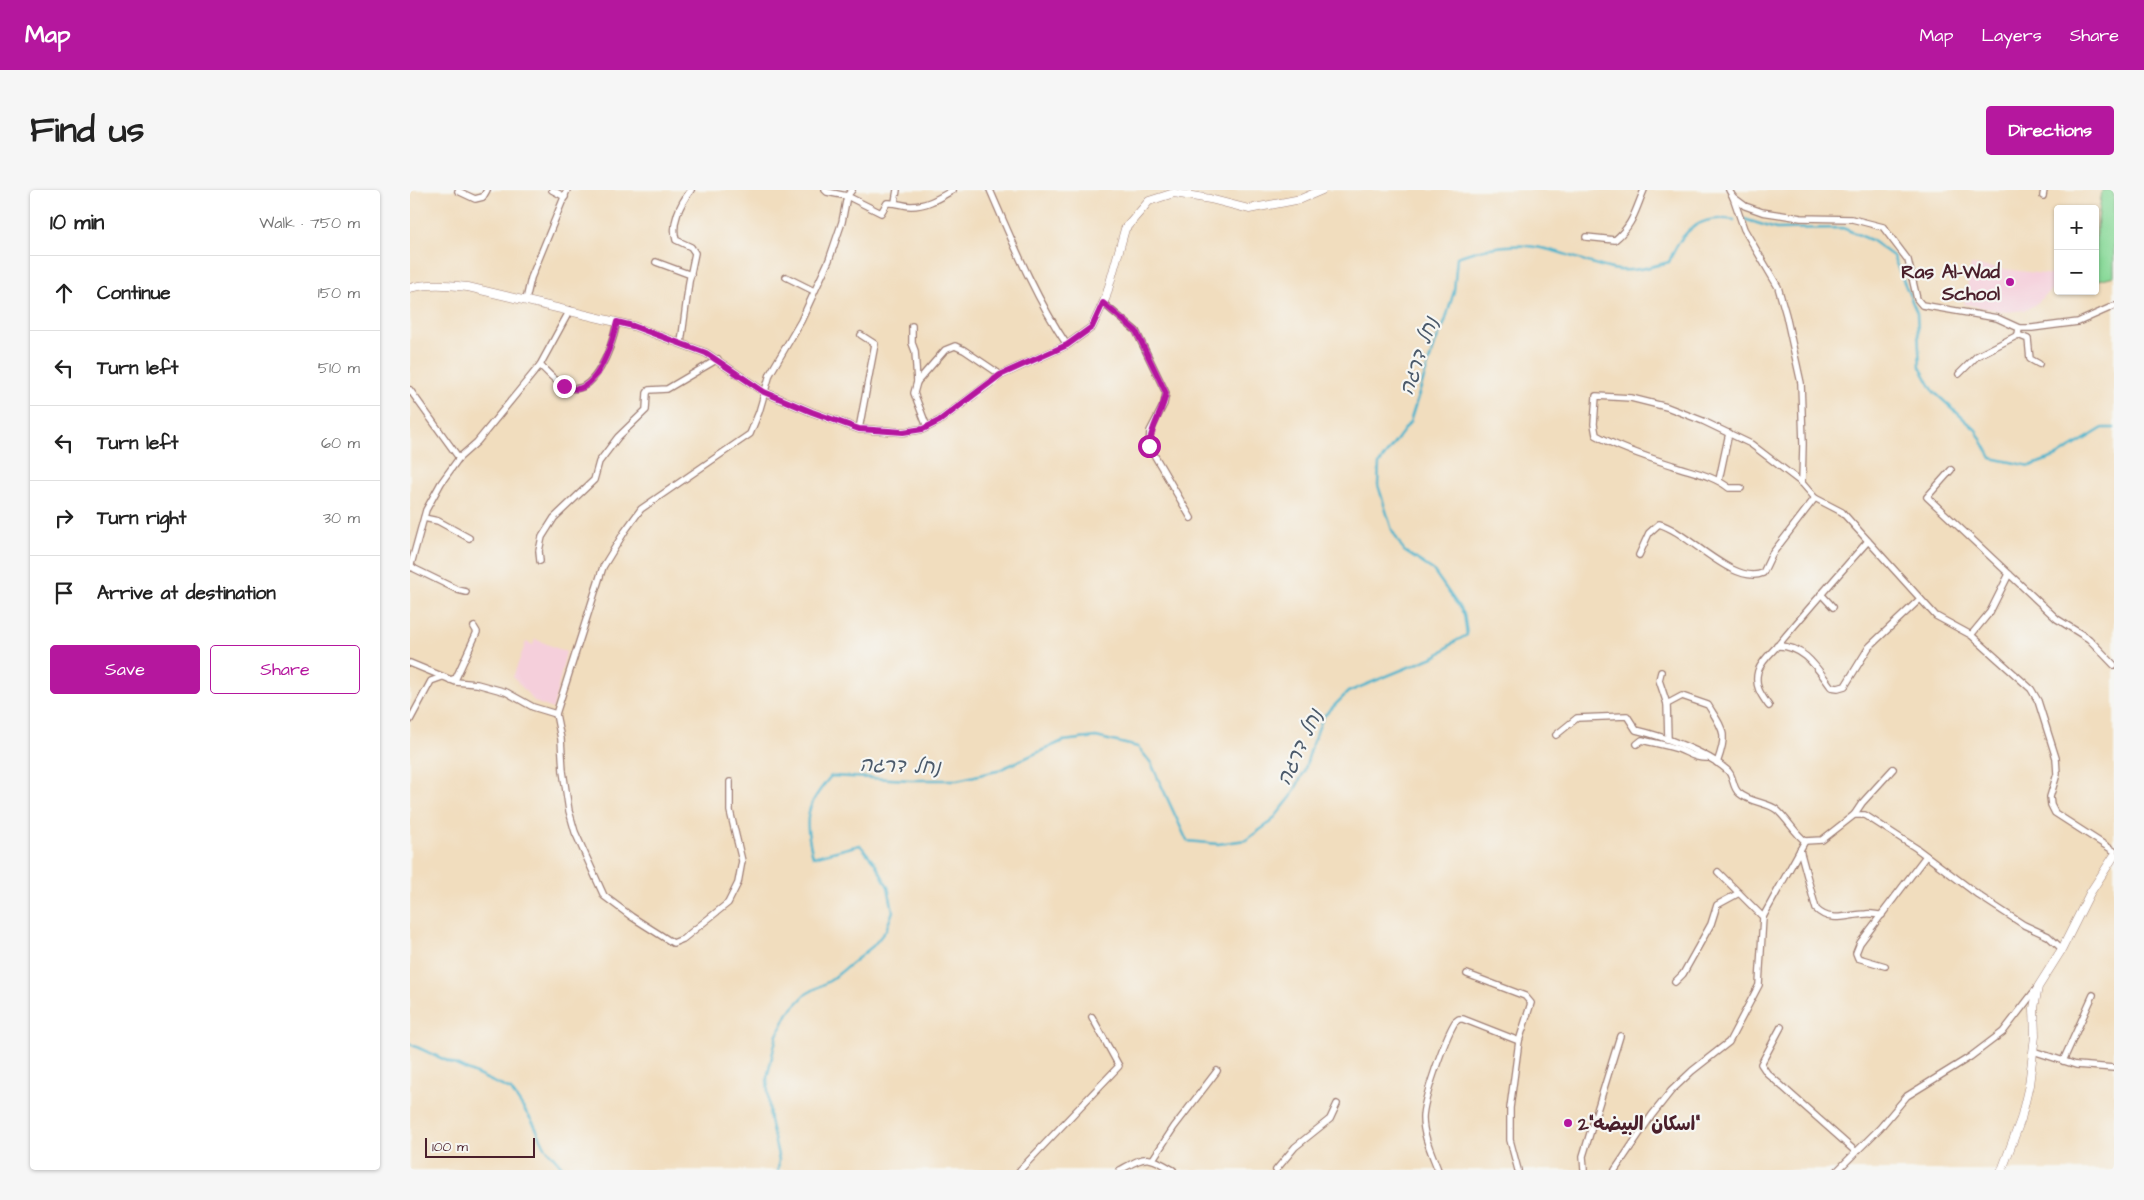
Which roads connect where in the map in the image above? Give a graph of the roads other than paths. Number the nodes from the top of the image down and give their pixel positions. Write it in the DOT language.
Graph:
graph roads {
  1 [pos="487,190"];
  2 [pos="552,190"];
  3 [pos="567,190"];
  4 [pos="691,190"];
  5 [pos="825,190"];
  6 [pos="852,190"];
  7 [pos="897,190"];
  8 [pos="953,190"];
  9 [pos="990,190"];
  10 [pos="1322,190"];
  11 [pos="1644,190"];
  12 [pos="1729,190"];
  13 [pos="458,191"];
  14 [pos="686,193"];
  15 [pos="847,196"];
  16 [pos="1733,196"];
  17 [pos="565,197"];
  18 [pos="895,202"];
  19 [pos="1586,237"];
  20 [pos="656,262"];
  21 [pos="691,275"];
  22 [pos="786,277"];
  23 [pos="410,288"];
  24 [pos="814,291"];
  25 [pos="526,300"];
  26 [pos="1103,303"];
  27 [pos="2114,306"];
  28 [pos="570,310"];
  29 [pos="617,322"];
  30 [pos="912,326"];
  31 [pos="2019,328"];
  32 [pos="861,335"];
  33 [pos="2018,335"];
  34 [pos="681,343"];
  35 [pos="1067,345"];
  36 [pos="718,359"];
  37 [pos="2039,364"];
  38 [pos="540,365"];
  39 [pos="1960,374"];
  40 [pos="1000,375"];
  41 [pos="917,382"];
  42 [pos="410,390"];
  43 [pos="764,392"];
  44 [pos="927,427"];
  45 [pos="859,429"];
  46 [pos="1729,434"];
  47 [pos="459,458"];
  48 [pos="1951,470"];
  49 [pos="1720,480"];
  50 [pos="1802,483"];
  51 [pos="1741,488"];
  52 [pos="1815,498"];
  53 [pos="424,518"];
  54 [pos="1191,518"];
  55 [pos="469,538"];
  56 [pos="1868,542"];
  57 [pos="1639,555"];
  58 [pos="540,561"];
  59 [pos="411,567"];
  60 [pos="2009,574"];
  61 [pos="466,592"];
  62 [pos="1821,594"];
  63 [pos="1920,599"];
  64 [pos="1833,607"];
  65 [pos="474,627"];
  66 [pos="1971,635"];
  67 [pos="1777,646"];
  68 [pos="410,663"];
  69 [pos="2114,665"];
  70 [pos="1661,672"];
  71 [pos="442,677"];
  72 [pos="450,680"];
  73 [pos="1667,704"];
  74 [pos="1769,706"];
  75 [pos="556,714"];
  76 [pos="410,720"];
  77 [pos="1556,734"];
  78 [pos="1668,739"];
  79 [pos="1637,744"];
  80 [pos="1709,758"];
  81 [pos="1717,763"];
  82 [pos="1893,769"];
  83 [pos="730,782"];
  84 [pos="1854,815"];
  85 [pos="1805,842"];
  86 [pos="1800,850"];
  87 [pos="2114,851"];
  88 [pos="1926,856"];
  89 [pos="2114,856"];
  90 [pos="1718,872"];
  91 [pos="1739,894"];
  92 [pos="1882,915"];
  93 [pos="1763,917"];
  94 [pos="2062,949"];
  95 [pos="1886,966"];
  96 [pos="1467,974"];
  97 [pos="1675,982"];
  98 [pos="2038,987"];
  99 [pos="2094,996"];
  100 [pos="1092,1017"];
  101 [pos="1781,1027"];
  102 [pos="1620,1036"];
  103 [pos="1519,1041"];
  104 [pos="2034,1051"];
  105 [pos="2063,1061"];
  106 [pos="2114,1068"];
  107 [pos="1217,1070"];
  108 [pos="1337,1104"];
  109 [pos="1855,1152"];
  110 [pos="1153,1159"];
  111 [pos="1020,1170"];
  112 [pos="1120,1170"];
  113 [pos="1173,1170"];
  114 [pos="1276,1170"];
  115 [pos="1438,1170"];
  116 [pos="1518,1170"];
  117 [pos="1584,1170"];
  118 [pos="1615,1170"];
  119 [pos="1838,1170"];
  120 [pos="2002,1170"];
  1 -- 13 [label="street"];
  2 -- 17 [label="street"];
  3 -- 17 [label="street"];
  4 -- 14 [label="street"];
  5 -- 15 [label="street"];
  6 -- 15 [label="street"];
  7 -- 18 [label="street"];
  8 -- 18 [label="street"];
  9 -- 35 [label="street"];
  10 -- 26 [label="street"];
  11 -- 19 [label="street"];
  12 -- 16 [label="street"];
  14 -- 21 [label="street"];
  15 -- 18 [label="street"];
  15 -- 24 [label="street"];
  16 -- 31 [label="street"];
  16 -- 50 [label="street"];
  17 -- 25 [label="street"];
  20 -- 21 [label="street"];
  21 -- 34 [label="street"];
  22 -- 24 [label="street"];
  23 -- 25 [label="street"];
  24 -- 43 [label="street"];
  25 -- 28 [label="street"];
  26 -- 35 [label="street"];
  26 -- 54 [label="street"];
  27 -- 31 [label="street"];
  28 -- 29 [label="street"];
  28 -- 38 [label="street"];
  29 -- 34 [label="street"];
  29 -- 38 [label="street"];
  30 -- 41 [label="street"];
  31 -- 33 [label="street"];
  32 -- 45 [label="street"];
  33 -- 37 [label="street"];
  33 -- 39 [label="street"];
  34 -- 36 [label="street"];
  35 -- 40 [label="street"];
  36 -- 43 [label="street"];
  36 -- 58 [label="street"];
  38 -- 47 [label="street"];
  40 -- 41 [label="street"];
  40 -- 44 [label="street"];
  41 -- 44 [label="street"];
  42 -- 47 [label="street"];
  43 -- 45 [label="street"];
  43 -- 75 [label="street"];
  44 -- 45 [label="street"];
  46 -- 49 [label="street"];
  46 -- 49 [label="street"];
  46 -- 50 [label="street"];
  47 -- 53 [label="street"];
  48 -- 60 [label="street"];
  49 -- 51 [label="street"];
  50 -- 52 [label="street"];
  52 -- 56 [label="street"];
  52 -- 57 [label="street"];
  53 -- 55 [label="street"];
  53 -- 59 [label="street"];
  56 -- 62 [label="street"];
  56 -- 63 [label="street"];
  59 -- 61 [label="street"];
  60 -- 66 [label="street"];
  60 -- 69 [label="street"];
  62 -- 64 [label="street"];
  62 -- 67 [label="street"];
  63 -- 66 [label="street"];
  63 -- 67 [label="street"];
  65 -- 72 [label="street"];
  66 -- 87 [label="street"];
  67 -- 74 [label="street"];
  68 -- 71 [label="street"];
  70 -- 73 [label="street"];
  71 -- 72 [label="street"];
  71 -- 76 [label="street"];
  72 -- 75 [label="street"];
  73 -- 78 [label="street"];
  73 -- 81 [label="street"];
  75 -- 83 [label="street"];
  77 -- 78 [label="street"];
  78 -- 80 [label="street"];
  79 -- 80 [label="street"];
  80 -- 81 [label="street"];
  81 -- 85 [label="street"];
  82 -- 84 [label="street"];
  84 -- 85 [label="street"];
  84 -- 88 [label="street"];
  85 -- 86 [label="street"];
  86 -- 92 [label="street"];
  86 -- 93 [label="street"];
  88 -- 92 [label="street"];
  88 -- 94 [label="street"];
  89 -- 94 [label="street"];
  90 -- 91 [label="street"];
  91 -- 93 [label="street"];
  91 -- 97 [label="street"];
  92 -- 95 [label="street"];
  93 -- 118 [label="street"];
  94 -- 98 [label="street"];
  96 -- 103 [label="street"];
  98 -- 104 [label="street"];
  98 -- 109 [label="street"];
  99 -- 105 [label="street"];
  100 -- 111 [label="street"];
  101 -- 109 [label="street"];
  102 -- 117 [label="street"];
  103 -- 115 [label="street"];
  103 -- 116 [label="street"];
  104 -- 105 [label="street"];
  104 -- 120 [label="street"];
  105 -- 106 [label="street"];
  107 -- 110 [label="street"];
  108 -- 114 [label="street"];
  109 -- 119 [label="street"];
  110 -- 112 [label="street"];
  110 -- 113 [label="street"];
}
